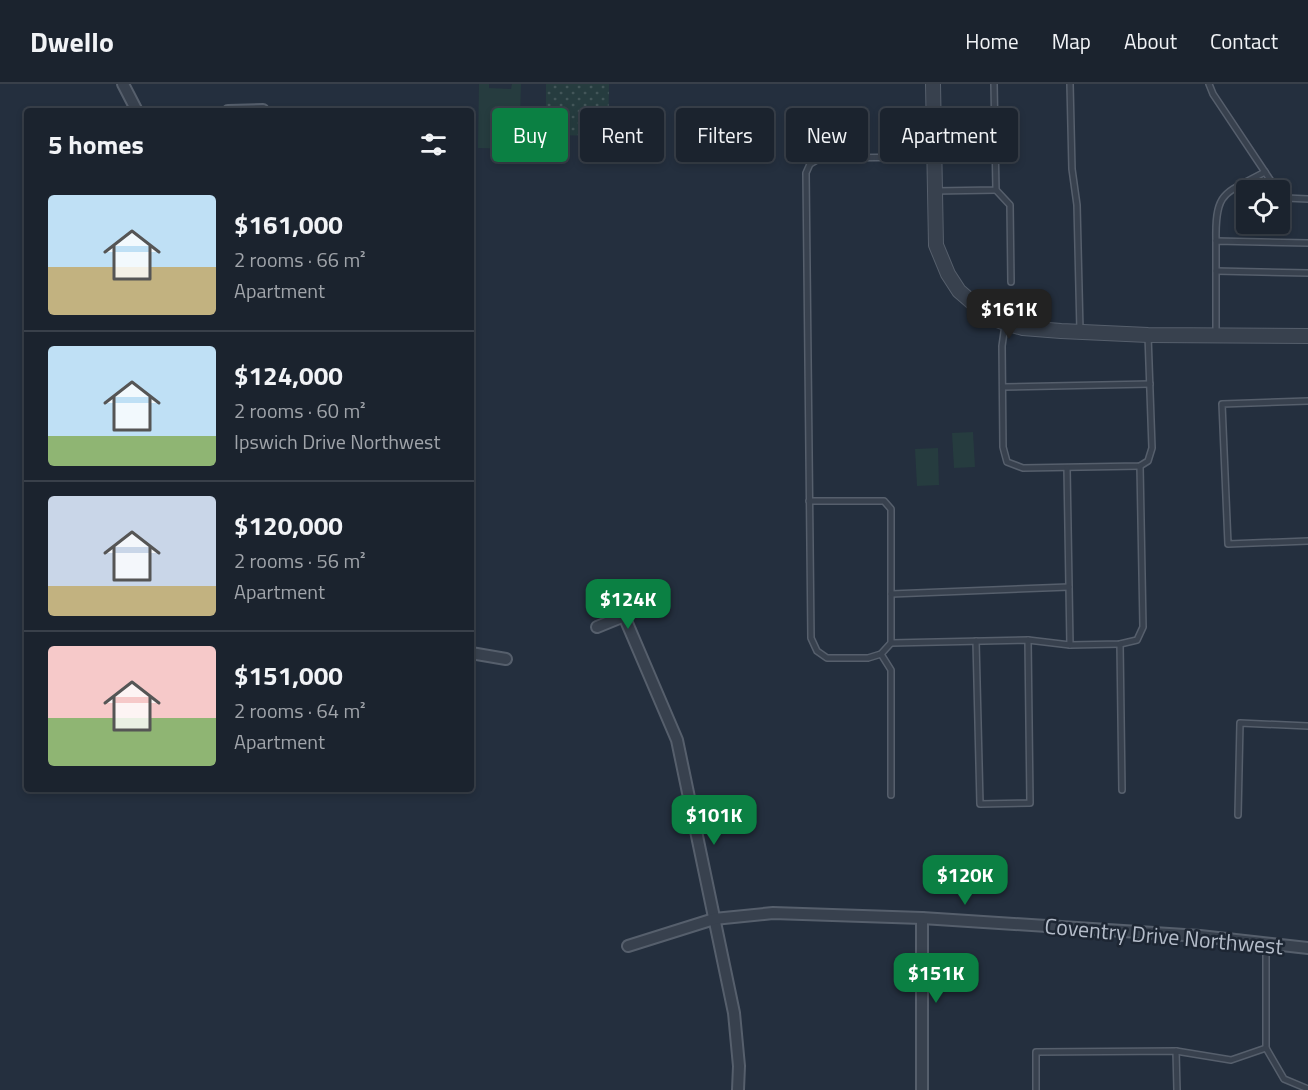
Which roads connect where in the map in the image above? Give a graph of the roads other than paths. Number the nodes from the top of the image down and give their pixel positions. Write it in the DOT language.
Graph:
graph roads {
  1 [pos="123,84"];
  2 [pos="933,84"];
  3 [pos="994,84"];
  4 [pos="1070,84"];
  5 [pos="1209,84"];
  6 [pos="135,108"];
  7 [pos="933,108"];
  8 [pos="880,157"];
  9 [pos="933,162"];
  10 [pos="1265,172"];
  11 [pos="1270,180"];
  12 [pos="996,190"];
  13 [pos="934,191"];
  14 [pos="1290,198"];
  15 [pos="1308,199"];
  16 [pos="1216,241"];
  17 [pos="1308,243"];
  18 [pos="1216,271"];
  19 [pos="1308,273"];
  20 [pos="1011,282"];
  21 [pos="1005,323"];
  22 [pos="1080,332"];
  23 [pos="1148,334"];
  24 [pos="1216,335"];
  25 [pos="1308,336"];
  26 [pos="1150,384"];
  27 [pos="1003,387"];
  28 [pos="1308,401"];
  29 [pos="1140,466"];
  30 [pos="1066,468"];
  31 [pos="809,501"];
  32 [pos="1308,541"];
  33 [pos="1069,587"];
  34 [pos="891,594"];
  35 [pos="643,603"];
  36 [pos="624,616"];
  37 [pos="597,627"];
  38 [pos="1028,640"];
  39 [pos="976,641"];
  40 [pos="891,643"];
  41 [pos="1120,644"];
  42 [pos="1070,645"];
  43 [pos="474,654"];
  44 [pos="881,654"];
  45 [pos="506,659"];
  46 [pos="1308,726"];
  47 [pos="1122,790"];
  48 [pos="891,795"];
  49 [pos="1238,815"];
  50 [pos="922,918"];
  51 [pos="714,919"];
  52 [pos="1266,943"];
  53 [pos="628,946"];
  54 [pos="1308,948"];
  55 [pos="1266,1048"];
  56 [pos="1176,1051"];
  57 [pos="1308,1089"];
  58 [pos="738,1090"];
  59 [pos="922,1090"];
  60 [pos="1036,1090"];
  61 [pos="1177,1090"];
  1 -- 6 [label="street"];
  2 -- 7 [label="street"];
  3 -- 12 [label="lane"];
  4 -- 22 [label="lane"];
  5 -- 10 [label="lane"];
  8 -- 31 [label="lane"];
  9 -- 13 [label="street"];
  10 -- 11 [label="lane"];
  10 -- 16 [label="lane"];
  12 -- 13 [label="lane"];
  12 -- 20 [label="lane"];
  13 -- 21 [label="street"];
  14 -- 15 [label="lane"];
  16 -- 17 [label="lane"];
  16 -- 18 [label="lane"];
  18 -- 19 [label="lane"];
  18 -- 24 [label="lane"];
  21 -- 22 [label="street"];
  21 -- 27 [label="lane"];
  22 -- 23 [label="street"];
  23 -- 24 [label="street"];
  23 -- 26 [label="lane"];
  24 -- 25 [label="street"];
  26 -- 27 [label="lane"];
  26 -- 29 [label="lane"];
  27 -- 30 [label="lane"];
  28 -- 32 [label="lane"];
  29 -- 30 [label="lane"];
  29 -- 41 [label="lane"];
  30 -- 33 [label="lane"];
  31 -- 34 [label="lane"];
  31 -- 44 [label="lane"];
  33 -- 34 [label="lane"];
  33 -- 42 [label="lane"];
  34 -- 40 [label="lane"];
  35 -- 36 [label="street"];
  36 -- 37 [label="street"];
  36 -- 51 [label="street"];
  38 -- 39 [label="lane"];
  38 -- 39 [label="lane"];
  38 -- 42 [label="lane"];
  39 -- 40 [label="lane"];
  40 -- 44 [label="lane"];
  41 -- 42 [label="lane"];
  41 -- 47 [label="lane"];
  43 -- 45 [label="street"];
  44 -- 48 [label="lane"];
  46 -- 49 [label="lane"];
  50 -- 51 [label="street, Coventry Drive Northwest"];
  50 -- 52 [label="street, Coventry Drive Northwest"];
  50 -- 59 [label="street"];
  51 -- 53 [label="street, Coventry Drive Northwest"];
  51 -- 58 [label="street"];
  52 -- 54 [label="street, Coventry Drive Northwest"];
  52 -- 55 [label="lane"];
  55 -- 56 [label="lane"];
  55 -- 57 [label="lane"];
  56 -- 60 [label="lane"];
  56 -- 61 [label="lane"];
}
